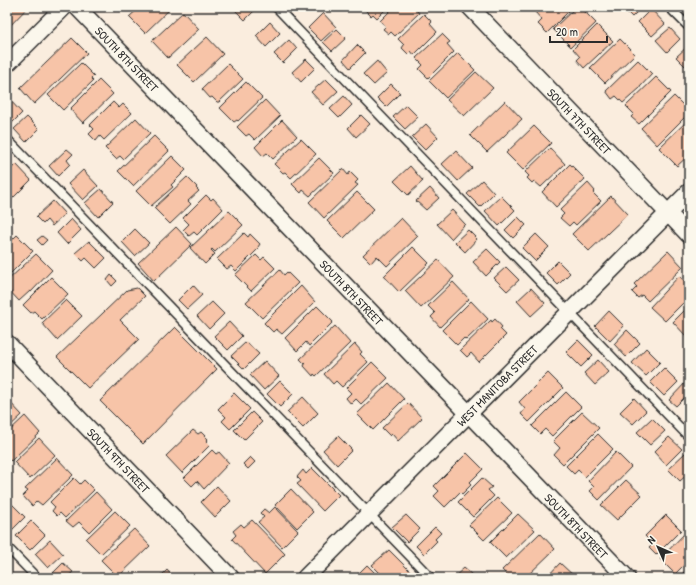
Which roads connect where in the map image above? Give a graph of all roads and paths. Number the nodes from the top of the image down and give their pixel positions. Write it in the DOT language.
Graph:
graph roads {
  1 [pos="64,7"];
  2 [pos="77,7"];
  3 [pos="276,7"];
  4 [pos="470,7"];
  5 [pos="669,7"];
  6 [pos="689,27"];
  7 [pos="7,64"];
  8 [pos="7,139"];
  9 [pos="689,192"];
  10 [pos="668,213"];
  11 [pos="689,235"];
  12 [pos="569,312"];
  13 [pos="7,343"];
  14 [pos="468,414"];
  15 [pos="689,437"];
  16 [pos="370,514"];
  17 [pos="7,547"];
  18 [pos="37,578"];
  19 [pos="231,578"];
  20 [pos="306,578"];
  21 [pos="431,578"];
  22 [pos="627,578"];
  1 -- 7 [label="street"];
  2 -- 14 [label="street, SOUTH 8TH STREET"];
  3 -- 12 [label="lane"];
  4 -- 10 [label="street, SOUTH 7TH STREET"];
  5 -- 6 [label="lane"];
  8 -- 16 [label="lane"];
  9 -- 10 [label="street, WEST MANITOBA STREET"];
  10 -- 11 [label="street, SOUTH 7TH STREET"];
  10 -- 12 [label="street, WEST MANITOBA STREET"];
  12 -- 14 [label="street, WEST MANITOBA STREET"];
  12 -- 15 [label="lane"];
  13 -- 19 [label="street, SOUTH 9TH STREET"];
  14 -- 16 [label="street, WEST MANITOBA STREET"];
  14 -- 22 [label="street, SOUTH 8TH STREET"];
  16 -- 20 [label="street, WEST MANITOBA STREET"];
  16 -- 21 [label="lane"];
  17 -- 18 [label="lane"];
}
